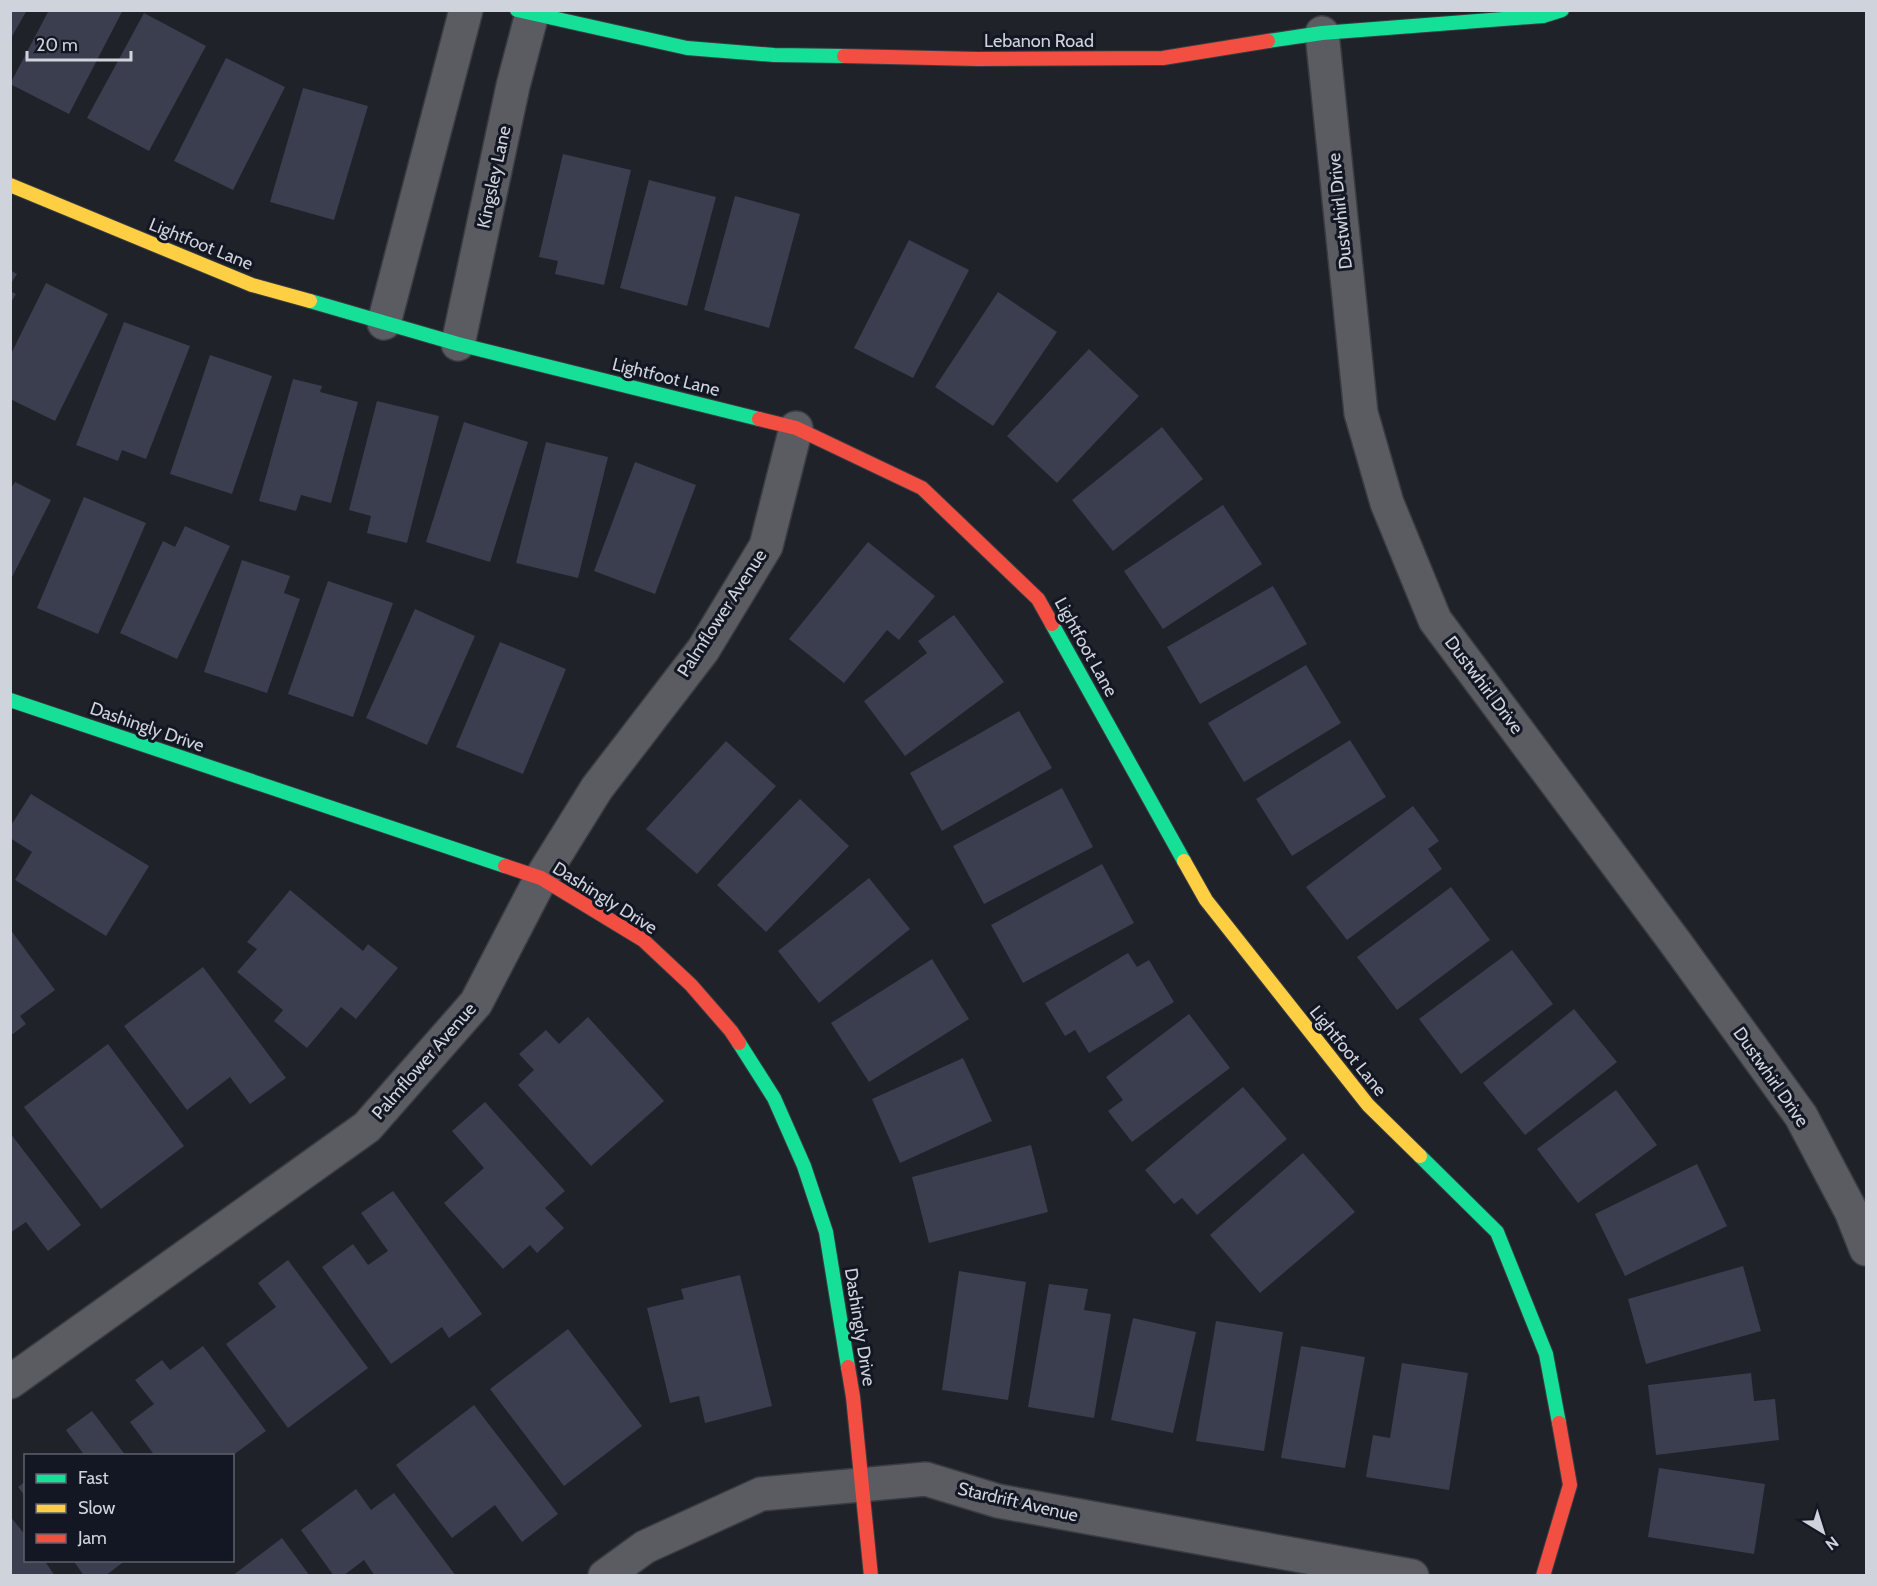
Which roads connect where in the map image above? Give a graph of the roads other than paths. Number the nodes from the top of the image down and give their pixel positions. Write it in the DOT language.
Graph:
graph roads {
  1 [pos="466,10"];
  2 [pos="1562,10"];
  3 [pos="528,12"];
  4 [pos="1321,27"];
  5 [pos="10,186"];
  6 [pos="384,323"];
  7 [pos="458,344"];
  8 [pos="796,428"];
  9 [pos="10,700"];
  10 [pos="541,878"];
  11 [pos="1866,1249"];
  12 [pos="10,1382"];
  13 [pos="863,1485"];
  14 [pos="605,1575"];
  15 [pos="871,1575"];
  16 [pos="1412,1575"];
  17 [pos="1543,1575"];
  1 -- 6 [label="street"];
  2 -- 4 [label="street, Lebanon Road"];
  3 -- 4 [label="street, Lebanon Road"];
  3 -- 7 [label="street, Kingsley Lane"];
  4 -- 11 [label="street, Dustwhirl Drive"];
  5 -- 6 [label="street, Lightfoot Lane"];
  6 -- 7 [label="street, Lightfoot Lane"];
  7 -- 8 [label="street, Lightfoot Lane"];
  8 -- 10 [label="street, Palmflower Avenue"];
  8 -- 17 [label="street, Lightfoot Lane"];
  9 -- 10 [label="street, Dashingly Drive"];
  10 -- 12 [label="street, Palmflower Avenue"];
  10 -- 13 [label="street, Dashingly Drive"];
  13 -- 14 [label="street, Stardrift Avenue"];
  13 -- 15 [label="street, Dashingly Drive"];
  13 -- 16 [label="street, Stardrift Avenue"];
}
